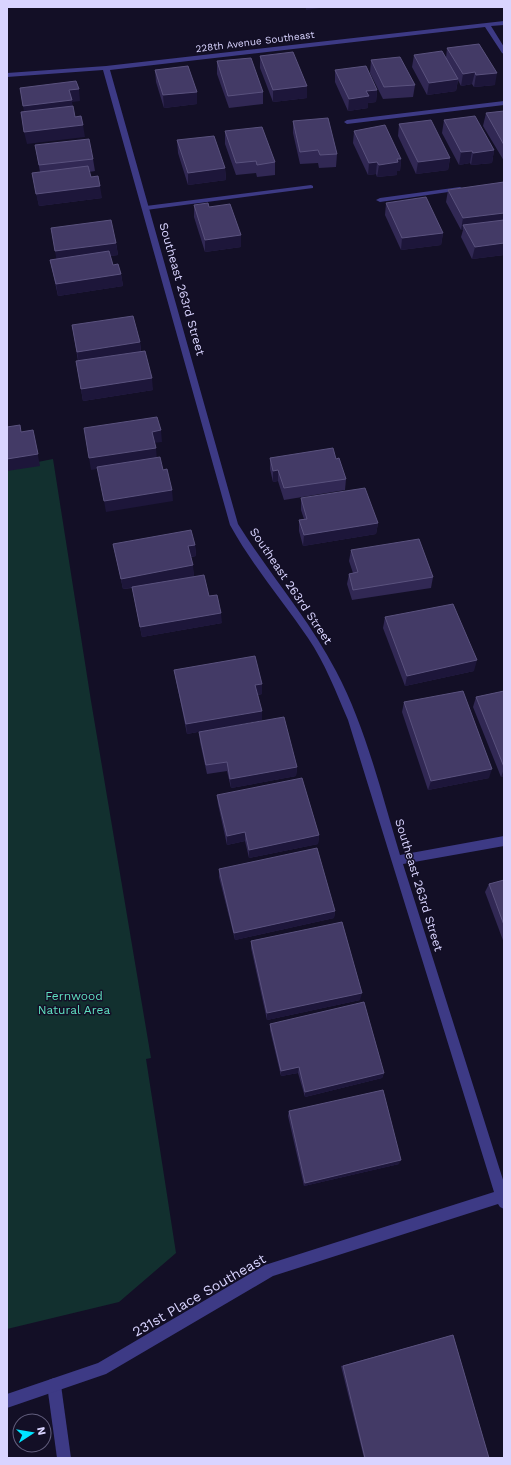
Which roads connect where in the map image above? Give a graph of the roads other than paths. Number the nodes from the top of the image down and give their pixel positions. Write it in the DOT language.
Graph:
graph roads {
  1 [pos="504,23"];
  2 [pos="487,25"];
  3 [pos="504,52"];
  4 [pos="106,68"];
  5 [pos="7,76"];
  6 [pos="504,103"];
  7 [pos="347,122"];
  8 [pos="311,187"];
  9 [pos="465,188"];
  10 [pos="380,200"];
  11 [pos="146,208"];
  12 [pos="504,841"];
  13 [pos="398,860"];
  14 [pos="503,1200"];
  15 [pos="54,1385"];
  16 [pos="7,1401"];
  17 [pos="64,1458"];
  1 -- 2 [label="street, 228th Avenue Southeast"];
  2 -- 3 [label="street"];
  2 -- 4 [label="street, 228th Avenue Southeast"];
  4 -- 5 [label="street, 228th Avenue Southeast"];
  4 -- 11 [label="street, Southeast 263rd Street"];
  6 -- 7 [label="street"];
  8 -- 11 [label="street"];
  9 -- 10 [label="street"];
  11 -- 13 [label="street, Southeast 263rd Street"];
  12 -- 13 [label="street"];
  13 -- 14 [label="street, Southeast 263rd Street"];
  14 -- 15 [label="street, 231st Place Southeast"];
  15 -- 16 [label="street, 231st Place Southeast"];
  15 -- 17 [label="street"];
}
